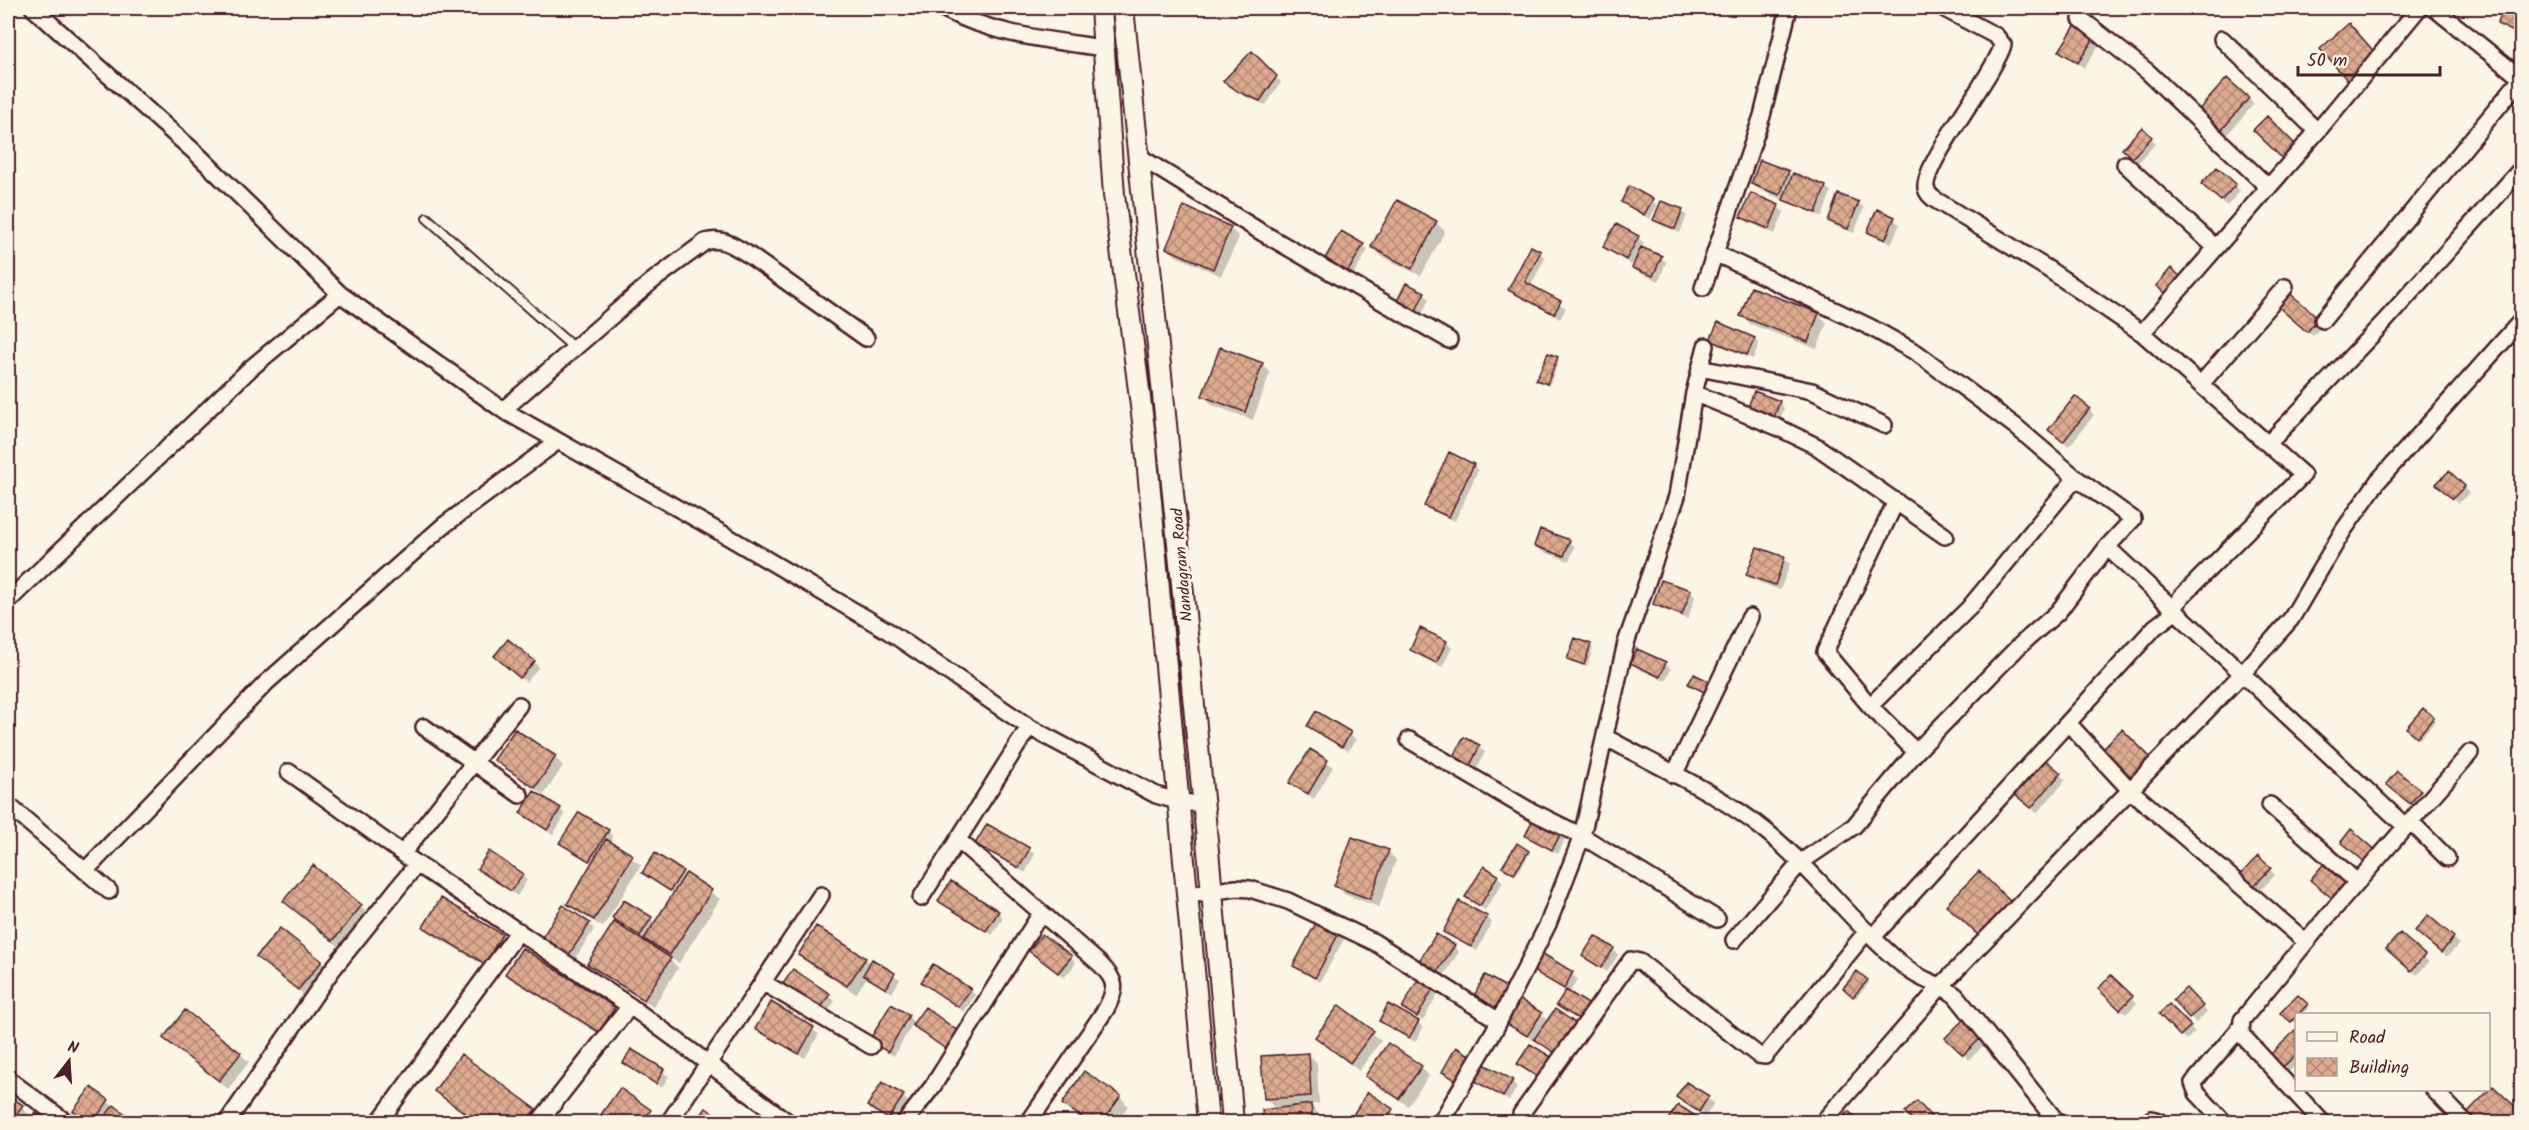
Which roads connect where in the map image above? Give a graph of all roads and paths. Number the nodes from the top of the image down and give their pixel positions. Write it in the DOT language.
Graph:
graph roads {
  1 [pos="33,8"];
  2 [pos="942,8"];
  3 [pos="1101,8"];
  4 [pos="1123,8"];
  5 [pos="1789,8"];
  6 [pos="1943,8"];
  7 [pos="2419,8"];
  8 [pos="2434,8"];
  9 [pos="2081,19"];
  10 [pos="2222,39"];
  11 [pos="1104,48"];
  12 [pos="2521,79"];
  13 [pos="2317,131"];
  14 [pos="1140,158"];
  15 [pos="2125,164"];
  16 [pos="2522,168"];
  17 [pos="2268,187"];
  18 [pos="427,218"];
  19 [pos="2215,247"];
  20 [pos="1715,253"];
  21 [pos="2285,287"];
  22 [pos="1703,288"];
  23 [pos="340,294"];
  24 [pos="1156,310"];
  25 [pos="1129,313"];
  26 [pos="2323,320"];
  27 [pos="2522,320"];
  28 [pos="2142,333"];
  29 [pos="866,339"];
  30 [pos="1449,340"];
  31 [pos="1706,346"];
  32 [pos="574,348"];
  33 [pos="1700,368"];
  34 [pos="2201,384"];
  35 [pos="1694,393"];
  36 [pos="503,410"];
  37 [pos="1884,425"];
  38 [pos="558,441"];
  39 [pos="2268,444"];
  40 [pos="2076,478"];
  41 [pos="1896,501"];
  42 [pos="1945,536"];
  43 [pos="2107,547"];
  44 [pos="8,601"];
  45 [pos="2174,609"];
  46 [pos="1750,617"];
  47 [pos="2243,673"];
  48 [pos="519,705"];
  49 [pos="1869,706"];
  50 [pos="2068,723"];
  51 [pos="424,727"];
  52 [pos="1029,728"];
  53 [pos="1605,737"];
  54 [pos="1409,740"];
  55 [pos="1916,752"];
  56 [pos="2470,753"];
  57 [pos="473,764"];
  58 [pos="289,771"];
  59 [pos="1674,775"];
  60 [pos="2130,790"];
  61 [pos="520,795"];
  62 [pos="1180,802"];
  63 [pos="1202,804"];
  64 [pos="8,805"];
  65 [pos="2270,805"];
  66 [pos="2407,824"];
  67 [pos="1582,836"];
  68 [pos="958,840"];
  69 [pos="403,853"];
  70 [pos="2447,858"];
  71 [pos="1801,862"];
  72 [pos="417,864"];
  73 [pos="85,871"];
  74 [pos="2357,882"];
  75 [pos="109,891"];
  76 [pos="1213,892"];
  77 [pos="821,895"];
  78 [pos="1189,895"];
  79 [pos="921,898"];
  80 [pos="1041,913"];
  81 [pos="1717,919"];
  82 [pos="519,931"];
  83 [pos="1870,934"];
  84 [pos="1734,940"];
  85 [pos="2306,942"];
  86 [pos="764,983"];
  87 [pos="1941,986"];
  88 [pos="630,1006"];
  89 [pos="1499,1021"];
  90 [pos="2240,1028"];
  91 [pos="871,1046"];
  92 [pos="709,1065"];
  93 [pos="8,1079"];
  94 [pos="2436,1091"];
  95 [pos="1521,1114"];
  96 [pos="66,1122"];
  97 [pos="227,1122"];
  98 [pos="379,1122"];
  99 [pos="539,1122"];
  100 [pos="669,1122"];
  101 [pos="788,1122"];
  102 [pos="905,1122"];
  103 [pos="1029,1122"];
  104 [pos="1208,1122"];
  105 [pos="1233,1122"];
  106 [pos="1441,1122"];
  107 [pos="1823,1122"];
  108 [pos="2057,1122"];
  109 [pos="2147,1122"];
  110 [pos="2161,1122"];
  111 [pos="2224,1122"];
  112 [pos="2322,1122"];
  113 [pos="2465,1122"];
  1 -- 23 [label="street"];
  2 -- 11 [label="street"];
  3 -- 11 [label="street, Nandagram Road"];
  4 -- 14 [label="street, Nandagram Road"];
  5 -- 20 [label="street"];
  6 -- 28 [label="street"];
  7 -- 13 [label="street"];
  8 -- 12 [label="street"];
  9 -- 17 [label="street"];
  10 -- 13 [label="street"];
  11 -- 25 [label="street, Nandagram Road"];
  12 -- 26 [label="street"];
  13 -- 17 [label="street"];
  14 -- 24 [label="street, Nandagram Road"];
  14 -- 30 [label="street"];
  15 -- 19 [label="street"];
  16 -- 39 [label="street"];
  17 -- 19 [label="street"];
  18 -- 32 [label="lane"];
  19 -- 28 [label="street"];
  20 -- 22 [label="street"];
  20 -- 40 [label="street"];
  21 -- 34 [label="street"];
  23 -- 36 [label="street"];
  23 -- 44 [label="street"];
  24 -- 25 [label="street"];
  24 -- 63 [label="street, Nandagram Road"];
  25 -- 62 [label="street, Nandagram Road"];
  27 -- 47 [label="street"];
  28 -- 34 [label="street"];
  29 -- 32 [label="street"];
  31 -- 33 [label="street"];
  32 -- 36 [label="street"];
  33 -- 35 [label="street"];
  33 -- 37 [label="street"];
  34 -- 39 [label="street"];
  35 -- 41 [label="street"];
  35 -- 53 [label="street"];
  36 -- 38 [label="street"];
  38 -- 52 [label="street"];
  38 -- 73 [label="street"];
  39 -- 45 [label="street"];
  40 -- 43 [label="street"];
  40 -- 49 [label="street"];
  41 -- 42 [label="street"];
  41 -- 49 [label="street"];
  43 -- 45 [label="street"];
  43 -- 55 [label="street"];
  45 -- 47 [label="street"];
  45 -- 50 [label="street"];
  46 -- 59 [label="street"];
  47 -- 60 [label="street"];
  47 -- 66 [label="street"];
  48 -- 57 [label="street"];
  49 -- 55 [label="street"];
  50 -- 60 [label="street"];
  50 -- 83 [label="street"];
  51 -- 57 [label="street"];
  52 -- 62 [label="street"];
  52 -- 68 [label="street"];
  53 -- 59 [label="street"];
  53 -- 67 [label="street"];
  54 -- 67 [label="street"];
  55 -- 71 [label="street"];
  56 -- 66 [label="street"];
  57 -- 61 [label="street"];
  57 -- 69 [label="street"];
  58 -- 69 [label="street"];
  59 -- 71 [label="street"];
  60 -- 85 [label="street"];
  60 -- 87 [label="street"];
  62 -- 63 [label="street"];
  62 -- 78 [label="street, Nandagram Road"];
  63 -- 76 [label="street, Nandagram Road"];
  64 -- 73 [label="street"];
  65 -- 74 [label="street"];
  66 -- 70 [label="street"];
  66 -- 74 [label="street"];
  67 -- 81 [label="street"];
  67 -- 89 [label="street"];
  68 -- 79 [label="street"];
  68 -- 80 [label="street"];
  69 -- 72 [label="street"];
  71 -- 83 [label="street"];
  71 -- 84 [label="street"];
  72 -- 82 [label="street"];
  72 -- 97 [label="street"];
  73 -- 75 [label="street"];
  74 -- 85 [label="street"];
  76 -- 78 [label="street"];
  76 -- 89 [label="street"];
  76 -- 105 [label="street, Nandagram Road"];
  77 -- 86 [label="street"];
  78 -- 104 [label="street, Nandagram Road"];
  80 -- 102 [label="street"];
  80 -- 103 [label="street"];
  82 -- 88 [label="street"];
  82 -- 98 [label="street"];
  83 -- 87 [label="street"];
  83 -- 95 [label="street"];
  85 -- 90 [label="street"];
  86 -- 91 [label="street"];
  86 -- 92 [label="street"];
  87 -- 107 [label="street"];
  87 -- 108 [label="street"];
  88 -- 92 [label="street"];
  88 -- 99 [label="street"];
  89 -- 106 [label="street"];
  90 -- 111 [label="street"];
  90 -- 112 [label="street"];
  92 -- 100 [label="street"];
  92 -- 101 [label="street"];
  93 -- 96 [label="street"];
  94 -- 113 [label="street"];
  109 -- 110 [label="street"];
}
